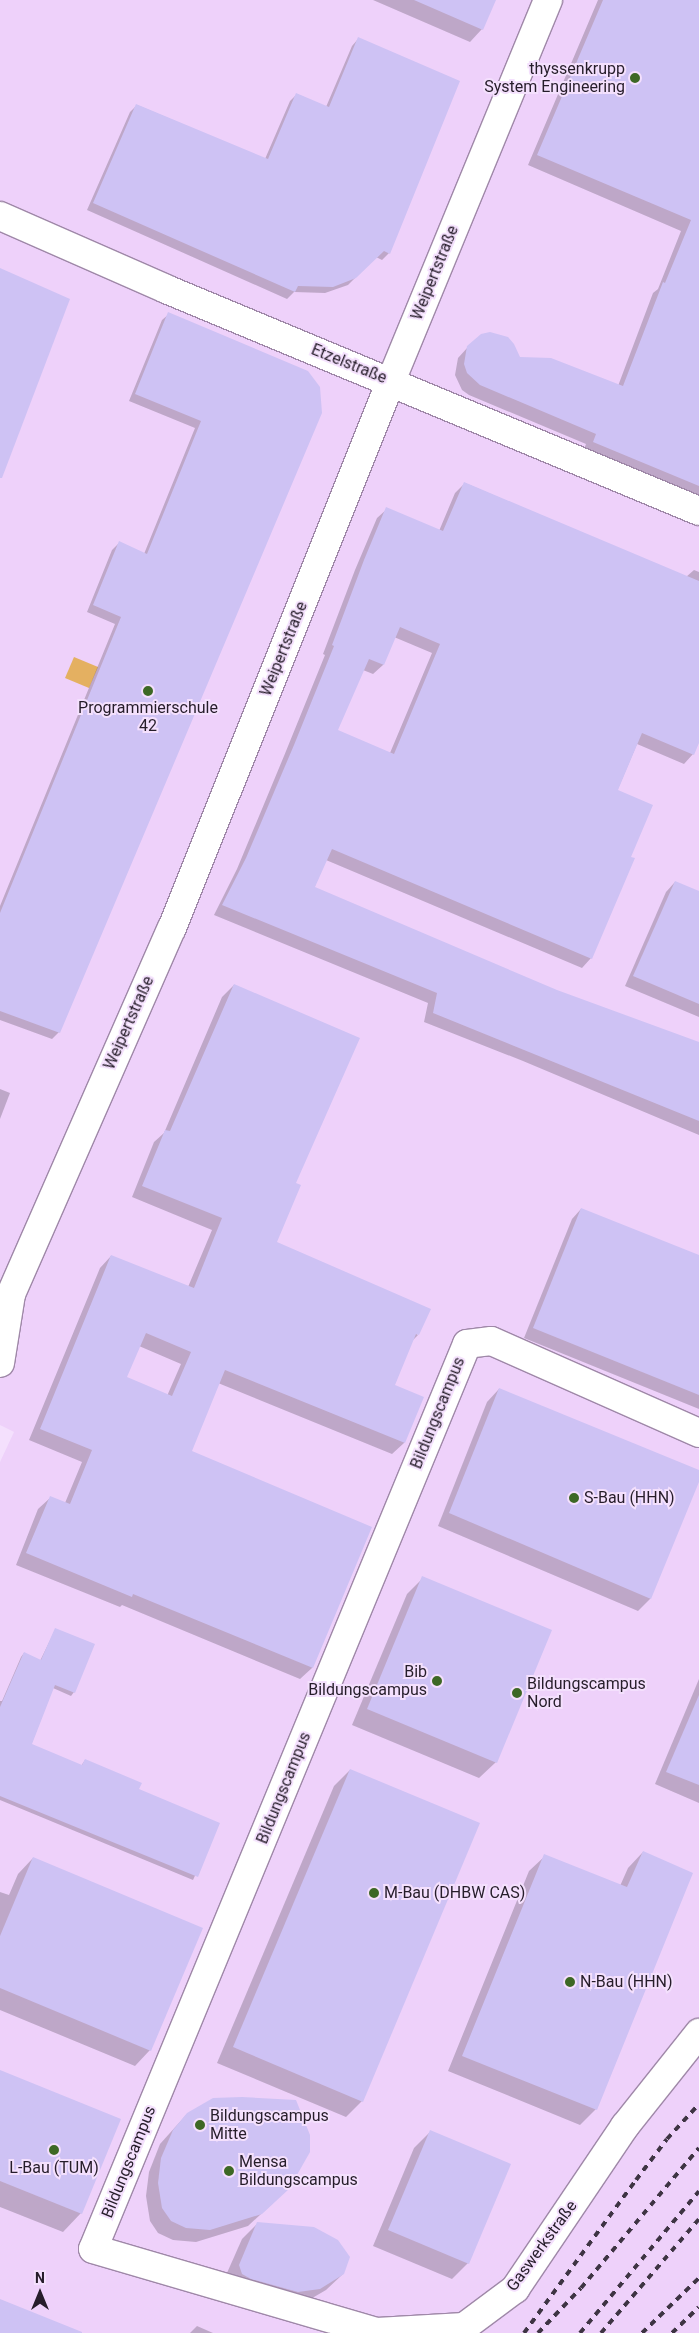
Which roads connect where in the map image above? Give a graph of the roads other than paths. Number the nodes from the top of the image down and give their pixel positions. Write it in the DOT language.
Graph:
graph roads {
  1 [pos="548,0"];
  2 [pos="0,216"];
  3 [pos="391,381"];
  4 [pos="699,511"];
  5 [pos="5,1304"];
  6 [pos="0,1363"];
  7 [pos="699,1433"];
  8 [pos="699,2033"];
  9 [pos="316,2316"];
  1 -- 3 [label="street, Weipertstraße"];
  2 -- 3 [label="street, Etzelstraße"];
  3 -- 4 [label="street, Etzelstraße"];
  3 -- 5 [label="street, Weipertstraße"];
  5 -- 6 [label="street, Weipertstraße"];
  7 -- 9 [label="street, Bildungscampus"];
  8 -- 9 [label="street, Gaswerkstraße"];
}
